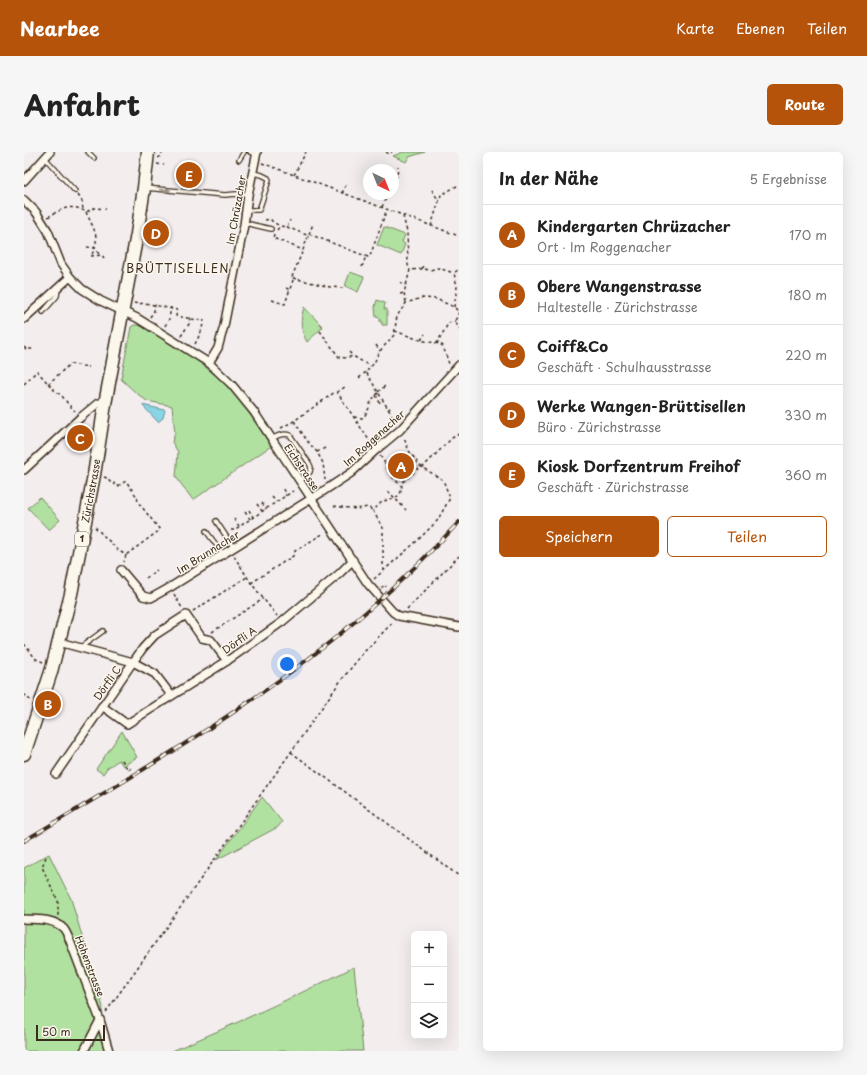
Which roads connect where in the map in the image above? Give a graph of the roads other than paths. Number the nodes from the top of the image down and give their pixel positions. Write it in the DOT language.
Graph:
graph roads {
  1 [pos="88,152"];
  2 [pos="244,152"];
  3 [pos="47,154"];
  4 [pos="152,155"];
  5 [pos="255,155"];
  6 [pos="94,158"];
  7 [pos="239,160"];
  8 [pos="253,173"];
  9 [pos="24,181"];
  10 [pos="144,188"];
  11 [pos="76,191"];
  12 [pos="248,195"];
  13 [pos="24,200"];
  14 [pos="246,210"];
  15 [pos="244,223"];
  16 [pos="271,229"];
  17 [pos="70,277"];
  18 [pos="58,288"];
  19 [pos="123,311"];
  20 [pos="43,312"];
  21 [pos="24,319"];
  22 [pos="210,363"];
  23 [pos="459,365"];
  24 [pos="106,404"];
  25 [pos="272,439"];
  26 [pos="24,470"];
  27 [pos="300,481"];
  28 [pos="312,499"];
  29 [pos="216,521"];
  30 [pos="206,531"];
  31 [pos="233,550"];
  32 [pos="223,554"];
  33 [pos="353,560"];
  34 [pos="121,570"];
  35 [pos="459,627"];
  36 [pos="103,631"];
  37 [pos="59,642"];
  38 [pos="81,647"];
  39 [pos="227,661"];
  40 [pos="133,662"];
  41 [pos="171,695"];
  42 [pos="102,706"];
  43 [pos="26,741"];
  44 [pos="24,754"];
  45 [pos="56,774"];
  46 [pos="24,920"];
  47 [pos="100,1020"];
  48 [pos="84,1051"];
  49 [pos="109,1051"];
  1 -- 6 [label="lane"];
  2 -- 7 [label="lane"];
  3 -- 9 [label="street"];
  3 -- 11 [label="lane"];
  4 -- 10 [label="main road, Zürichstrasse / 1"];
  5 -- 8 [label="street, Im Chrüzacher"];
  8 -- 12 [label="street, Im Chrüzacher"];
  8 -- 14 [label="lane"];
  10 -- 12 [label="lane, one-way"];
  10 -- 19 [label="main road, Zürichstrasse / 1"];
  12 -- 14 [label="street, Im Chrüzacher"];
  13 -- 17 [label="street, Eichstrasse"];
  14 -- 15 [label="street, Im Chrüzacher"];
  15 -- 16 [label="lane"];
  15 -- 22 [label="street, Im Chrüzacher"];
  17 -- 18 [label="street"];
  17 -- 19 [label="street, Eichstrasse"];
  18 -- 20 [label="lane"];
  18 -- 21 [label="street"];
  19 -- 22 [label="street, Eichstrasse"];
  19 -- 24 [label="main road, Zürichstrasse / 1"];
  22 -- 25 [label="street, Eichstrasse"];
  23 -- 28 [label="street, Im Roggenacher"];
  24 -- 26 [label="street"];
  24 -- 37 [label="main road, Zürichstrasse / 1"];
  25 -- 27 [label="street, Eichstrasse"];
  25 -- 27 [label="lane"];
  27 -- 28 [label="street, Eichstrasse"];
  28 -- 31 [label="street, Im Brunnacher"];
  28 -- 33 [label="street, Eichstrasse"];
  29 -- 31 [label="lane"];
  30 -- 32 [label="lane"];
  31 -- 32 [label="street, Im Brunnacher"];
  32 -- 34 [label="street, Im Brunnacher"];
  33 -- 35 [label="street, Eichstrasse"];
  33 -- 39 [label="street, Dörfli A"];
  36 -- 38 [label="lane"];
  37 -- 38 [label="street"];
  37 -- 43 [label="main road, Zürichstrasse / 1"];
  38 -- 40 [label="street"];
  39 -- 40 [label="street, Dörfli C"];
  39 -- 41 [label="street, Dörfli A"];
  40 -- 41 [label="street"];
  40 -- 42 [label="street, Dörfli C"];
  41 -- 42 [label="street, Dörfli A"];
  42 -- 45 [label="street, Dörfli C"];
  43 -- 44 [label="main road, Zürichstrasse / 1"];
  46 -- 47 [label="street, Höhenstrasse"];
  47 -- 48 [label="street"];
  47 -- 49 [label="street, Höhenstrasse"];
}
